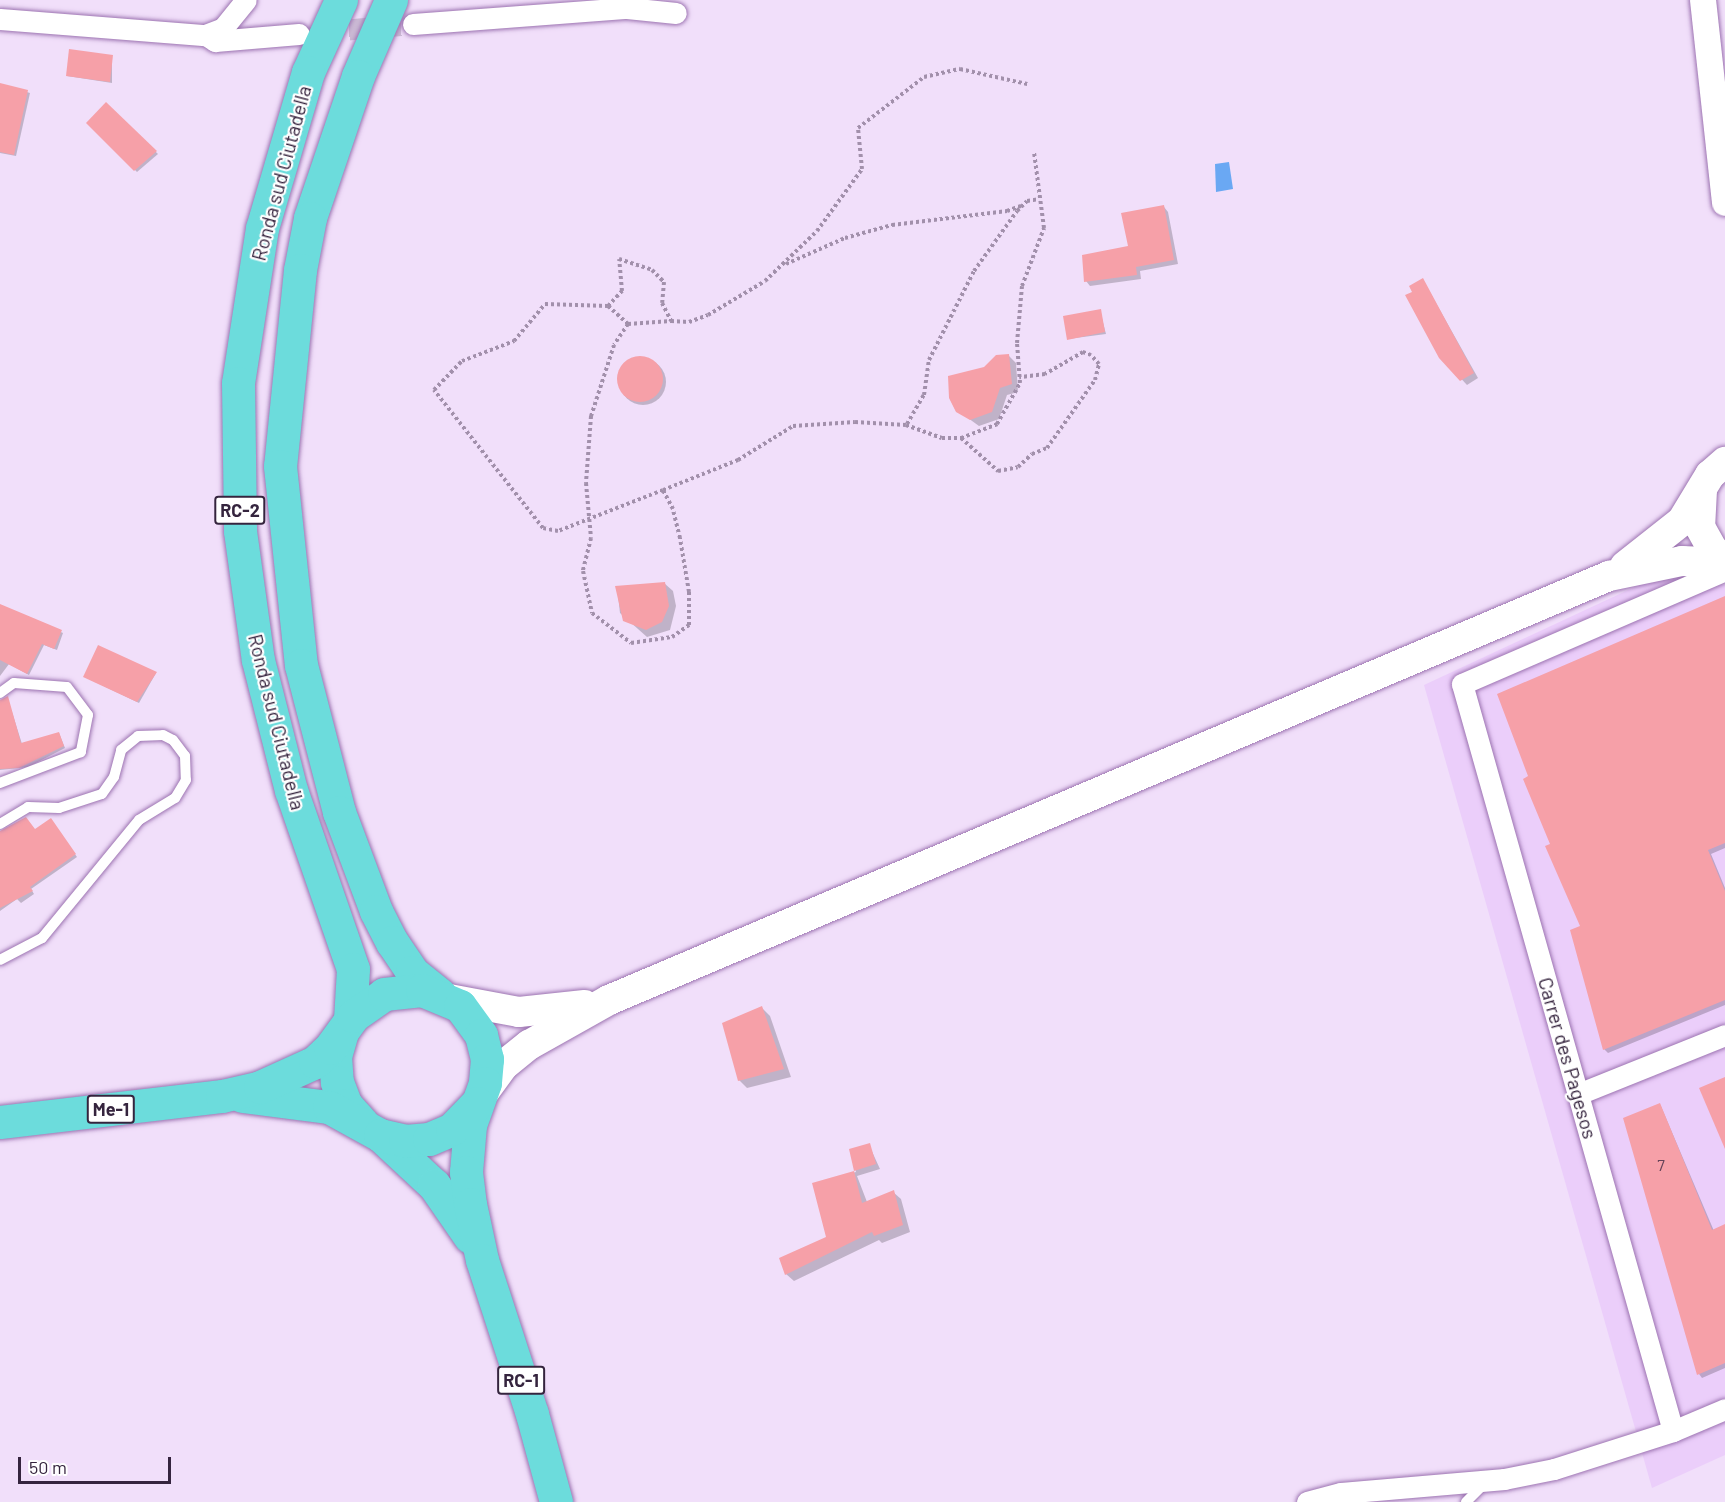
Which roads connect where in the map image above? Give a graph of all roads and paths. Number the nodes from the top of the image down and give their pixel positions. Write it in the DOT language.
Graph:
graph roads {
  1 [pos="246,0"];
  2 [pos="341,0"];
  3 [pos="391,0"];
  4 [pos="1703,0"];
  5 [pos="676,13"];
  6 [pos="0,19"];
  7 [pos="413,24"];
  8 [pos="299,34"];
  9 [pos="205,35"];
  10 [pos="1027,84"];
  11 [pos="1034,152"];
  12 [pos="1039,199"];
  13 [pos="1725,202"];
  14 [pos="1024,204"];
  15 [pos="780,267"];
  16 [pos="608,306"];
  17 [pos="671,321"];
  18 [pos="628,324"];
  19 [pos="1019,377"];
  20 [pos="906,425"];
  21 [pos="961,438"];
  22 [pos="1724,461"];
  23 [pos="663,490"];
  24 [pos="1702,490"];
  25 [pos="589,520"];
  26 [pos="1725,562"];
  27 [pos="1725,570"];
  28 [pos="1609,576"];
  29 [pos="0,693"];
  30 [pos="0,783"];
  31 [pos="0,824"];
  32 [pos="0,960"];
  33 [pos="445,997"];
  34 [pos="609,1000"];
  35 [pos="346,1026"];
  36 [pos="1725,1035"];
  37 [pos="1578,1094"];
  38 [pos="222,1096"];
  39 [pos="479,1099"];
  40 [pos="0,1122"];
  41 [pos="372,1130"];
  42 [pos="482,1260"];
  43 [pos="1725,1409"];
  44 [pos="1673,1431"];
  45 [pos="1488,1480"];
  46 [pos="556,1502"];
  47 [pos="1307,1502"];
  48 [pos="1466,1502"];
  1 -- 9 [label="street"];
  2 -- 35 [label="main road, Ronda sud Ciutadella / RC-2"];
  3 -- 33 [label="main road, Ronda sud Ciutadella / RC-2"];
  4 -- 13 [label="street"];
  5 -- 7 [label="street"];
  6 -- 9 [label="street"];
  8 -- 9 [label="street"];
  10 -- 15 [label="path"];
  11 -- 12 [label="path"];
  12 -- 14 [label="path"];
  12 -- 19 [label="path"];
  14 -- 15 [label="path"];
  14 -- 20 [label="path"];
  15 -- 17 [label="path"];
  16 -- 17 [label="path"];
  16 -- 18 [label="path"];
  16 -- 25 [label="path"];
  17 -- 18 [label="path"];
  18 -- 25 [label="path"];
  19 -- 21 [label="path"];
  19 -- 21 [label="path"];
  20 -- 21 [label="path"];
  20 -- 23 [label="path"];
  22 -- 24 [label="main road, Me-1"];
  23 -- 25 [label="path"];
  23 -- 25 [label="path"];
  24 -- 26 [label="main road, Me-1"];
  24 -- 28 [label="main road, Me-1"];
  26 -- 28 [label="main road, Me-1"];
  27 -- 37 [label="street, Carrer des Pagesos"];
  28 -- 34 [label="main road, Me-1"];
  29 -- 30 [label="lane"];
  31 -- 32 [label="lane"];
  33 -- 34 [label="main road, Me-1"];
  33 -- 35 [label="main road, Me-1"];
  33 -- 39 [label="main road"];
  34 -- 39 [label="main road, Me-1"];
  35 -- 38 [label="main road, Me-1"];
  35 -- 41 [label="main road"];
  36 -- 37 [label="street"];
  37 -- 44 [label="street, Carrer des Pagesos"];
  38 -- 40 [label="main road, Me-1"];
  38 -- 41 [label="main road, Me-1"];
  39 -- 41 [label="main road, Me-1"];
  39 -- 42 [label="main road, RC-1"];
  41 -- 42 [label="main road, RC-1"];
  42 -- 46 [label="main road, RC-1"];
  43 -- 44 [label="street"];
  44 -- 45 [label="street"];
  45 -- 47 [label="street"];
  45 -- 48 [label="lane"];
}
